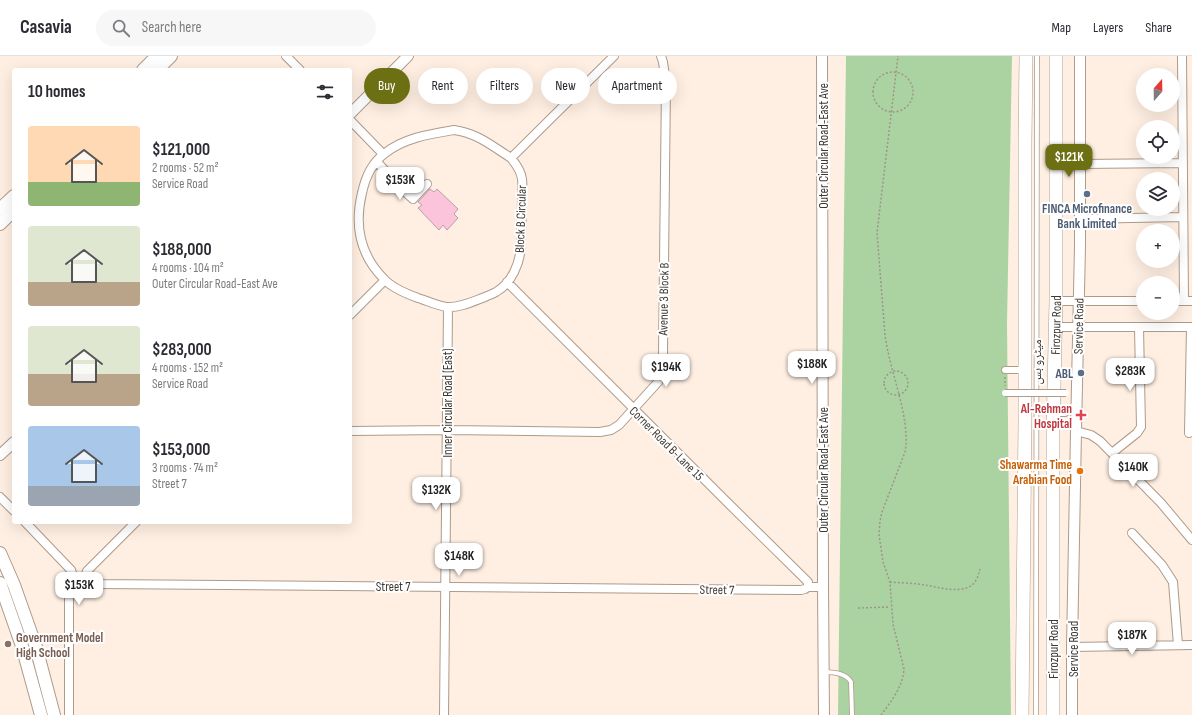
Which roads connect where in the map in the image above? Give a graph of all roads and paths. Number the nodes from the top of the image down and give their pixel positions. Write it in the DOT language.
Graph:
graph roads {
  1 [pos="157,56"];
  2 [pos="171,56"];
  3 [pos="286,56"];
  4 [pos="408,56"];
  5 [pos="614,56"];
  6 [pos="661,56"];
  7 [pos="822,56"];
  8 [pos="898,56"];
  9 [pos="1026,56"];
  10 [pos="1038,56"];
  11 [pos="1056,56"];
  12 [pos="1080,56"];
  13 [pos="1182,56"];
  14 [pos="145,68"];
  15 [pos="159,68"];
  16 [pos="298,68"];
  17 [pos="895,72"];
  18 [pos="352,112"];
  19 [pos="891,112"];
  20 [pos="352,122"];
  21 [pos="383,154"];
  22 [pos="511,158"];
  23 [pos="377,162"];
  24 [pos="1080,164"];
  25 [pos="1183,164"];
  26 [pos="426,184"];
  27 [pos="12,198"];
  28 [pos="0,210"];
  29 [pos="12,212"];
  30 [pos="1183,217"];
  31 [pos="1080,219"];
  32 [pos="0,224"];
  33 [pos="385,280"];
  34 [pos="507,282"];
  35 [pos="1056,301"];
  36 [pos="1078,301"];
  37 [pos="1136,301"];
  38 [pos="1188,301"];
  39 [pos="448,307"];
  40 [pos="352,314"];
  41 [pos="1056,326"];
  42 [pos="1078,326"];
  43 [pos="1139,327"];
  44 [pos="1191,327"];
  45 [pos="1005,370"];
  46 [pos="1025,370"];
  47 [pos="893,371"];
  48 [pos="1066,393"];
  49 [pos="899,394"];
  50 [pos="1005,394"];
  51 [pos="634,409"];
  52 [pos="352,430"];
  53 [pos="447,430"];
  54 [pos="1076,431"];
  55 [pos="1189,433"];
  56 [pos="12,444"];
  57 [pos="1112,452"];
  58 [pos="0,455"];
  59 [pos="0,497"];
  60 [pos="12,509"];
  61 [pos="27,524"];
  62 [pos="134,524"];
  63 [pos="1132,533"];
  64 [pos="1192,540"];
  65 [pos="0,553"];
  66 [pos="980,569"];
  67 [pos="86,577"];
  68 [pos="73,578"];
  69 [pos="890,582"];
  70 [pos="0,583"];
  71 [pos="446,587"];
  72 [pos="808,587"];
  73 [pos="823,587"];
  74 [pos="891,607"];
  75 [pos="858,608"];
  76 [pos="1178,645"];
  77 [pos="1192,645"];
  78 [pos="1072,647"];
  79 [pos="824,672"];
  80 [pos="41,715"];
  81 [pos="54,715"];
  82 [pos="69,715"];
  83 [pos="444,715"];
  84 [pos="824,715"];
  85 [pos="852,715"];
  86 [pos="881,715"];
  87 [pos="1022,715"];
  88 [pos="1036,715"];
  89 [pos="1053,715"];
  90 [pos="1072,715"];
  1 -- 14 [label="main road"];
  2 -- 15 [label="main road"];
  3 -- 16 [label="street"];
  4 -- 18 [label="street"];
  5 -- 22 [label="street"];
  6 -- 51 [label="street, Avenue 3 Block B"];
  7 -- 73 [label="street, Outer Circular Road-East Ave"];
  8 -- 17 [label="path"];
  9 -- 46 [label="main road"];
  10 -- 88 [label="lane, میٹرو بس"];
  11 -- 35 [label="main road, Firozpur Road"];
  12 -- 24 [label="street, Service Road"];
  13 -- 25 [label="street"];
  17 -- 19 [label="path"];
  17 -- 19 [label="path"];
  17 -- 19 [label="path"];
  19 -- 47 [label="path"];
  20 -- 21 [label="street"];
  21 -- 22 [label="street, Block B Circular"];
  21 -- 23 [label="street, Block B Circular"];
  22 -- 34 [label="street, Block B Circular"];
  23 -- 26 [label="street"];
  23 -- 33 [label="street, Block B Circular"];
  24 -- 25 [label="street"];
  24 -- 31 [label="street, Service Road"];
  25 -- 30 [label="street"];
  27 -- 28 [label="main road"];
  29 -- 32 [label="main road"];
  30 -- 31 [label="street"];
  30 -- 38 [label="street"];
  31 -- 36 [label="street, Service Road"];
  33 -- 39 [label="street, Block B Circular"];
  33 -- 40 [label="street"];
  34 -- 39 [label="street, Block B Circular"];
  34 -- 51 [label="street, Corner Road B-Lane 15"];
  35 -- 36 [label="street"];
  35 -- 41 [label="main road, Firozpur Road"];
  36 -- 37 [label="street"];
  36 -- 42 [label="street, Service Road"];
  39 -- 53 [label="street, Inner Circular Road (East)"];
  41 -- 42 [label="street"];
  41 -- 89 [label="main road, Firozpur Road"];
  42 -- 43 [label="street"];
  42 -- 54 [label="street, Service Road"];
  43 -- 44 [label="street"];
  43 -- 57 [label="street"];
  44 -- 55 [label="street"];
  45 -- 46 [label="street"];
  45 -- 50 [label="path"];
  46 -- 87 [label="main road"];
  47 -- 49 [label="path"];
  47 -- 49 [label="path"];
  47 -- 49 [label="path"];
  48 -- 50 [label="street, bridge"];
  49 -- 69 [label="path"];
  51 -- 53 [label="street, Avenue 3 Block B"];
  51 -- 72 [label="street, Corner Road B-Lane 15"];
  52 -- 53 [label="street, Avenue 3 Block B"];
  53 -- 71 [label="street, Inner Circular Road (East)"];
  54 -- 57 [label="street"];
  54 -- 78 [label="street, Service Road"];
  56 -- 58 [label="street"];
  57 -- 64 [label="street"];
  59 -- 60 [label="street"];
  61 -- 68 [label="street"];
  62 -- 67 [label="street"];
  63 -- 76 [label="street"];
  65 -- 81 [label="main road"];
  66 -- 69 [label="path"];
  67 -- 68 [label="street"];
  67 -- 71 [label="street, Street 7"];
  68 -- 82 [label="street"];
  69 -- 74 [label="path"];
  70 -- 80 [label="main road"];
  71 -- 72 [label="street, Street 7"];
  71 -- 83 [label="street, Inner Circular Road (East)"];
  72 -- 73 [label="street, Street 7"];
  73 -- 79 [label="street, Outer Circular Road-East Ave"];
  74 -- 75 [label="path"];
  74 -- 86 [label="path"];
  76 -- 77 [label="street"];
  76 -- 78 [label="street"];
  78 -- 90 [label="street, Service Road"];
  79 -- 84 [label="street, Outer Circular Road-East Ave"];
  79 -- 85 [label="lane"];
}
